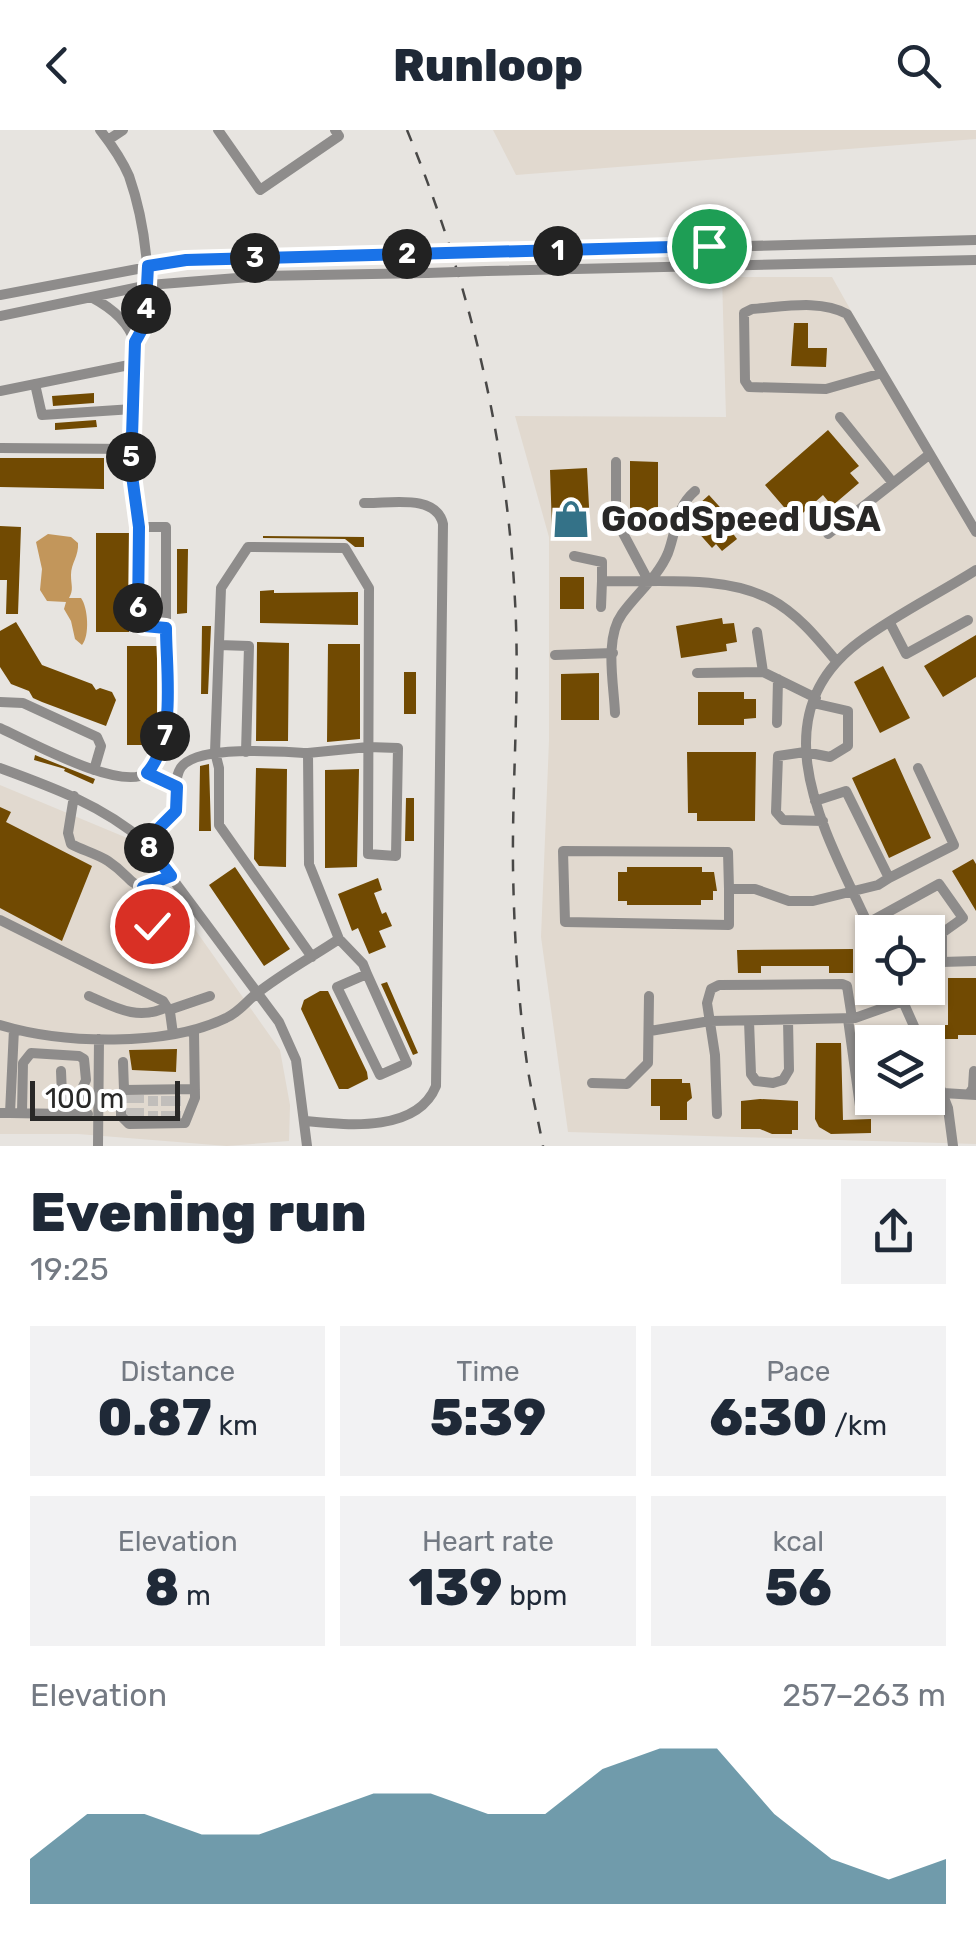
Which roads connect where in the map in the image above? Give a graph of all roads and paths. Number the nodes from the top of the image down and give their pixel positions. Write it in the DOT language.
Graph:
graph roads {
  1 [pos="123,130"];
  2 [pos="218,130"];
  3 [pos="336,130"];
  4 [pos="104,135"];
  5 [pos="976,240"];
  6 [pos="820,243"];
  7 [pos="976,260"];
  8 [pos="826,263"];
  9 [pos="148,266"];
  10 [pos="149,285"];
  11 [pos="0,295"];
  12 [pos="91,297"];
  13 [pos="0,316"];
  14 [pos="135,342"];
  15 [pos="134,364"];
  16 [pos="882,374"];
  17 [pos="36,384"];
  18 [pos="0,391"];
  19 [pos="133,409"];
  20 [pos="840,417"];
  21 [pos="0,448"];
  22 [pos="132,449"];
  23 [pos="930,454"];
  24 [pos="616,462"];
  25 [pos="893,483"];
  26 [pos="695,491"];
  27 [pos="364,503"];
  28 [pos="139,527"];
  29 [pos="976,532"];
  30 [pos="828,534"];
  31 [pos="574,556"];
  32 [pos="976,570"];
  33 [pos="602,581"];
  34 [pos="649,582"];
  35 [pos="601,607"];
  36 [pos="968,620"];
  37 [pos="890,623"];
  38 [pos="166,628"];
  39 [pos="758,632"];
  40 [pos="219,645"];
  41 [pos="613,654"];
  42 [pos="554,655"];
  43 [pos="838,662"];
  44 [pos="763,672"];
  45 [pos="697,673"];
  46 [pos="778,679"];
  47 [pos="814,701"];
  48 [pos="0,702"];
  49 [pos="614,713"];
  50 [pos="777,723"];
  51 [pos="0,728"];
  52 [pos="368,747"];
  53 [pos="215,752"];
  54 [pos="246,752"];
  55 [pos="308,752"];
  56 [pos="804,752"];
  57 [pos="0,768"];
  58 [pos="918,768"];
  59 [pos="94,770"];
  60 [pos="147,773"];
  61 [pos="177,787"];
  62 [pos="74,796"];
  63 [pos="815,801"];
  64 [pos="823,821"];
  65 [pos="145,842"];
  66 [pos="171,876"];
  67 [pos="888,878"];
  68 [pos="143,887"];
  69 [pos="729,888"];
  70 [pos="854,892"];
  71 [pos="129,915"];
  72 [pos="864,915"];
  73 [pos="890,915"];
  74 [pos="0,920"];
  75 [pos="152,926"];
  76 [pos="945,931"];
  77 [pos="176,938"];
  78 [pos="339,939"];
  79 [pos="312,957"];
  80 [pos="945,962"];
  81 [pos="976,962"];
  82 [pos="367,974"];
  83 [pos="257,993"];
  84 [pos="89,996"];
  85 [pos="210,996"];
  86 [pos="649,996"];
  87 [pos="895,1005"];
  88 [pos="168,1008"];
  89 [pos="850,1019"];
  90 [pos="748,1020"];
  91 [pos="788,1020"];
  92 [pos="706,1021"];
  93 [pos="0,1025"];
  94 [pos="14,1029"];
  95 [pos="650,1030"];
  96 [pos="194,1031"];
  97 [pos="173,1034"];
  98 [pos="99,1039"];
  99 [pos="852,1048"];
  100 [pos="123,1062"];
  101 [pos="855,1070"];
  102 [pos="62,1071"];
  103 [pos="974,1071"];
  104 [pos="592,1084"];
  105 [pos="195,1089"];
  106 [pos="131,1093"];
  107 [pos="945,1094"];
  108 [pos="972,1094"];
  109 [pos="98,1100"];
  110 [pos="945,1104"];
  111 [pos="69,1106"];
  112 [pos="11,1113"];
  113 [pos="88,1114"];
  114 [pos="717,1114"];
  115 [pos="306,1121"];
  116 [pos="98,1146"];
  117 [pos="307,1146"];
  118 [pos="953,1146"];
  1 -- 4 [label="street"];
  2 -- 3 [label="street"];
  4 -- 9 [label="street"];
  5 -- 6 [label="street"];
  6 -- 8 [label="street"];
  6 -- 9 [label="street, bridge"];
  7 -- 8 [label="street"];
  8 -- 10 [label="street, bridge"];
  9 -- 10 [label="street"];
  9 -- 11 [label="street"];
  10 -- 12 [label="street"];
  10 -- 14 [label="street"];
  12 -- 13 [label="street"];
  12 -- 14 [label="street"];
  14 -- 15 [label="street"];
  15 -- 17 [label="street"];
  15 -- 19 [label="street"];
  16 -- 16 [label="street"];
  16 -- 23 [label="street"];
  17 -- 18 [label="street"];
  17 -- 19 [label="street"];
  19 -- 22 [label="street"];
  20 -- 25 [label="street"];
  21 -- 22 [label="street"];
  22 -- 28 [label="street"];
  23 -- 25 [label="street"];
  23 -- 29 [label="street"];
  24 -- 34 [label="street"];
  25 -- 30 [label="street"];
  26 -- 34 [label="street"];
  27 -- 115 [label="street"];
  28 -- 38 [label="street"];
  28 -- 38 [label="street"];
  31 -- 33 [label="street"];
  32 -- 37 [label="street"];
  33 -- 34 [label="street"];
  33 -- 35 [label="street"];
  34 -- 41 [label="street"];
  34 -- 43 [label="street"];
  36 -- 37 [label="street"];
  37 -- 43 [label="street"];
  38 -- 60 [label="street"];
  39 -- 44 [label="street"];
  40 -- 52 [label="street"];
  40 -- 53 [label="street"];
  40 -- 54 [label="street"];
  41 -- 42 [label="street"];
  41 -- 49 [label="street"];
  43 -- 47 [label="street"];
  44 -- 45 [label="street"];
  44 -- 46 [label="street"];
  46 -- 47 [label="street"];
  46 -- 50 [label="street"];
  47 -- 56 [label="street"];
  47 -- 56 [label="street"];
  48 -- 59 [label="street"];
  51 -- 59 [label="street"];
  52 -- 52 [label="street"];
  52 -- 55 [label="street"];
  53 -- 54 [label="street"];
  53 -- 61 [label="street"];
  53 -- 79 [label="street"];
  54 -- 55 [label="street"];
  55 -- 78 [label="street"];
  56 -- 63 [label="street"];
  56 -- 64 [label="street"];
  57 -- 62 [label="street"];
  58 -- 67 [label="street"];
  59 -- 60 [label="street"];
  60 -- 61 [label="street"];
  61 -- 65 [label="street"];
  62 -- 65 [label="street"];
  62 -- 68 [label="street"];
  63 -- 64 [label="street"];
  63 -- 67 [label="street"];
  64 -- 70 [label="street"];
  65 -- 66 [label="street"];
  66 -- 68 [label="street"];
  66 -- 83 [label="street"];
  67 -- 70 [label="street"];
  68 -- 75 [label="street"];
  69 -- 69 [label="street"];
  69 -- 70 [label="street"];
  70 -- 72 [label="street"];
  71 -- 75 [label="street"];
  73 -- 76 [label="street"];
  74 -- 88 [label="street"];
  75 -- 77 [label="street"];
  78 -- 79 [label="street"];
  78 -- 82 [label="street"];
  79 -- 83 [label="street"];
  80 -- 81 [label="street"];
  82 -- 82 [label="street"];
  83 -- 96 [label="street"];
  83 -- 115 [label="street"];
  84 -- 88 [label="street"];
  85 -- 88 [label="street"];
  86 -- 95 [label="street"];
  87 -- 89 [label="street"];
  88 -- 97 [label="street"];
  89 -- 91 [label="street"];
  89 -- 92 [label="street"];
  89 -- 99 [label="street"];
  90 -- 91 [label="street"];
  90 -- 91 [label="street"];
  90 -- 92 [label="street"];
  92 -- 95 [label="street"];
  92 -- 114 [label="street"];
  93 -- 94 [label="street"];
  94 -- 98 [label="street"];
  94 -- 112 [label="street"];
  95 -- 104 [label="street"];
  96 -- 97 [label="street"];
  96 -- 105 [label="street"];
  97 -- 98 [label="street"];
  98 -- 109 [label="street"];
  99 -- 101 [label="street"];
  100 -- 106 [label="street"];
  102 -- 111 [label="street"];
  103 -- 108 [label="street"];
  105 -- 106 [label="street"];
  105 -- 106 [label="street"];
  106 -- 109 [label="street"];
  107 -- 108 [label="street"];
  109 -- 111 [label="street"];
  109 -- 116 [label="street"];
  110 -- 118 [label="street"];
  111 -- 112 [label="street"];
  111 -- 112 [label="street"];
  111 -- 113 [label="street"];
  115 -- 117 [label="street"];
}
